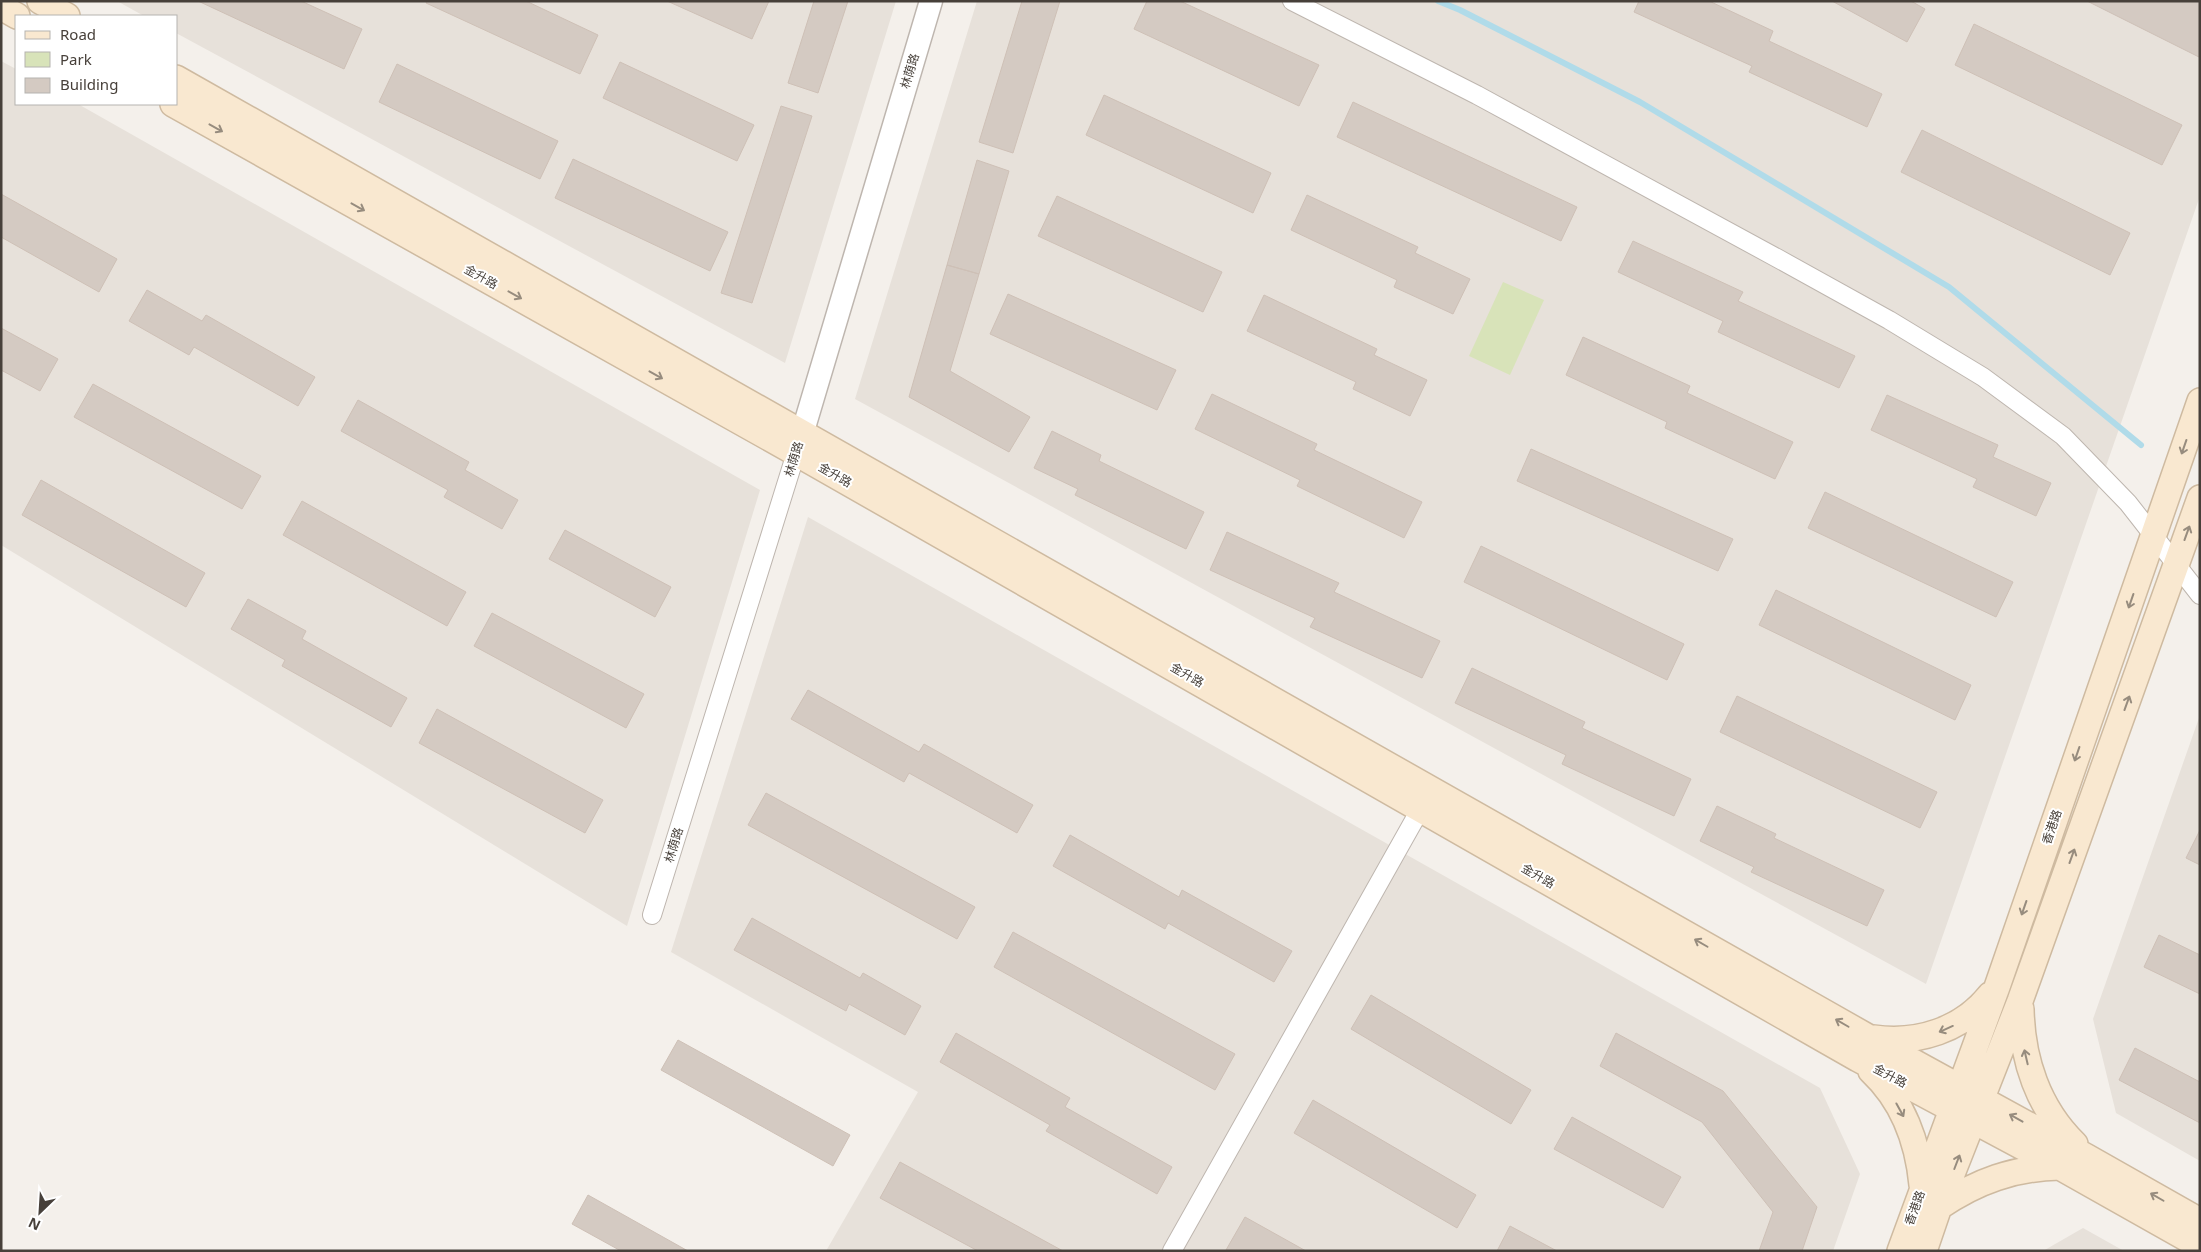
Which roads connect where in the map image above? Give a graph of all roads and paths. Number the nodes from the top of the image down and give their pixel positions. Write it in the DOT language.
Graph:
graph roads {
  1 [pos="40,1"];
  2 [pos="931,1"];
  3 [pos="1292,1"];
  4 [pos="1,7"];
  5 [pos="15,15"];
  6 [pos="65,15"];
  7 [pos="178,79"];
  8 [pos="175,105"];
  9 [pos="2200,401"];
  10 [pos="799,443"];
  11 [pos="2200,498"];
  12 [pos="2153,536"];
  13 [pos="2176,565"];
  14 [pos="2200,596"];
  15 [pos="1426,799"];
  16 [pos="652,914"];
  17 [pos="1996,987"];
  18 [pos="2020,1001"];
  19 [pos="1863,1048"];
  20 [pos="1956,1098"];
  21 [pos="1978,1110"];
  22 [pos="2087,1157"];
  23 [pos="2060,1167"];
  24 [pos="1922,1187"];
  25 [pos="1940,1207"];
  26 [pos="2200,1221"];
  27 [pos="2200,1246"];
  28 [pos="1172,1251"];
  29 [pos="1900,1251"];
  30 [pos="1924,1251"];
  1 -- 6 [label="main road"];
  2 -- 10 [label="street, 林荫路"];
  3 -- 12 [label="street"];
  4 -- 5 [label="main road"];
  7 -- 10 [label="main road, 金升路"];
  8 -- 10 [label="main road, 金升路, one-way"];
  9 -- 12 [label="main road, 香港路, one-way"];
  10 -- 15 [label="main road, 金升路"];
  10 -- 16 [label="street, 林荫路"];
  13 -- 11 [label="main road, 香港路, one-way"];
  12 -- 13 [label="street"];
  12 -- 17 [label="main road, 香港路, one-way"];
  13 -- 14 [label="street"];
  18 -- 13 [label="main road, 香港路, one-way"];
  15 -- 19 [label="main road, 金升路"];
  15 -- 28 [label="street"];
  17 -- 19 [label="main road, one-way"];
  17 -- 20 [label="main road, 香港路"];
  18 -- 21 [label="main road, 香港路"];
  22 -- 18 [label="main road, one-way"];
  19 -- 20 [label="main road, 金升路"];
  19 -- 24 [label="main road, one-way"];
  20 -- 21 [label="main road, 金升路"];
  20 -- 24 [label="main road, 香港路"];
  22 -- 21 [label="main road, 金升路, one-way"];
  21 -- 23 [label="main road, 金升路"];
  25 -- 21 [label="main road, 香港路, one-way"];
  26 -- 22 [label="main road, 金升路, one-way"];
  23 -- 25 [label="main road"];
  23 -- 27 [label="main road, 金升路"];
  24 -- 29 [label="main road, 香港路"];
  25 -- 30 [label="main road, 香港路"];
}
